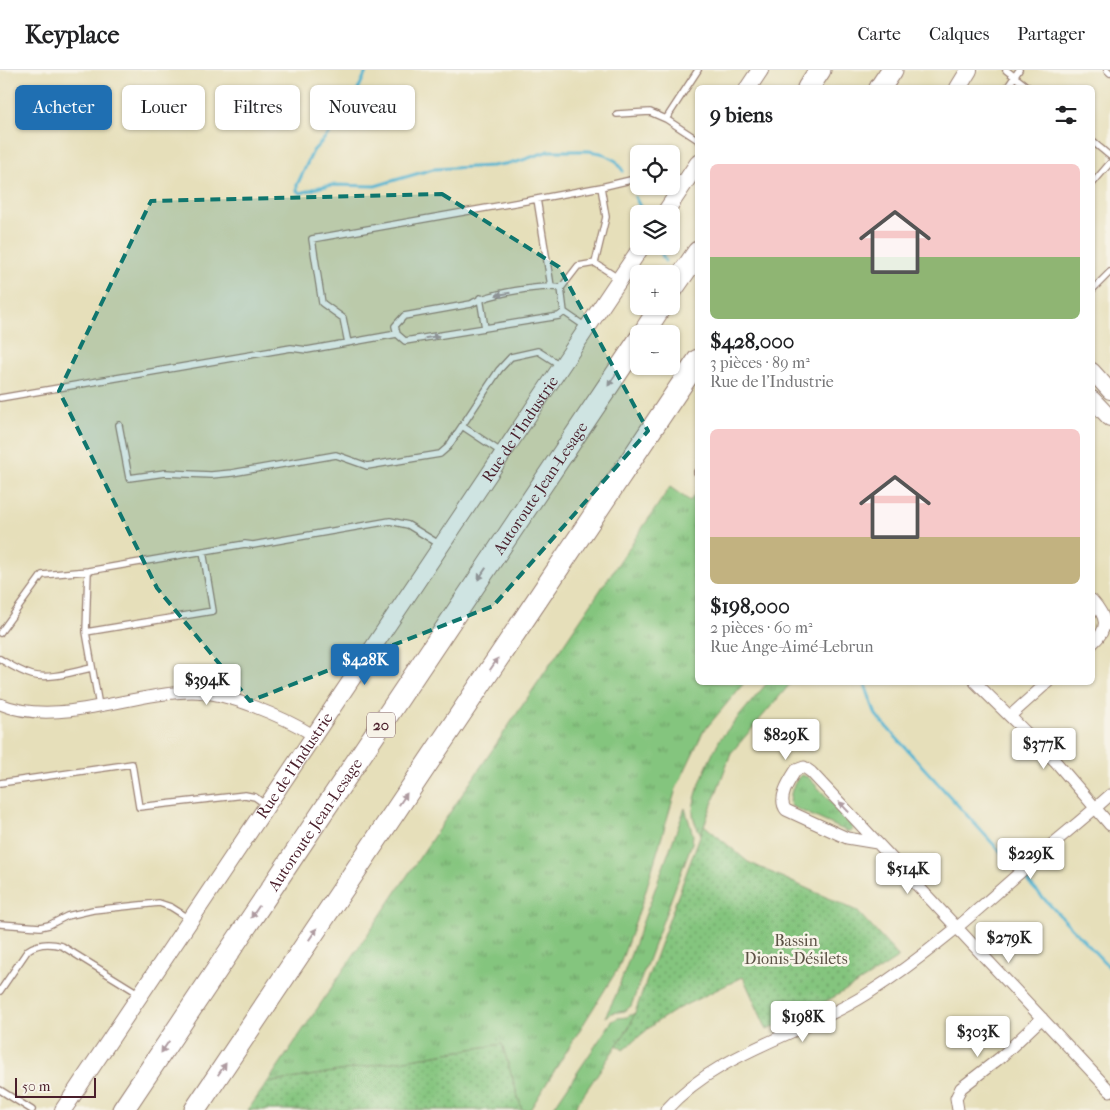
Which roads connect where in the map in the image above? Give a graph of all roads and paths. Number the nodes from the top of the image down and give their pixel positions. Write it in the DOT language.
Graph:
graph roads {
  1 [pos="698,70"];
  2 [pos="760,70"];
  3 [pos="820,70"];
  4 [pos="892,70"];
  5 [pos="969,70"];
  6 [pos="1006,70"];
  7 [pos="1107,70"];
  8 [pos="1017,73"];
  9 [pos="1110,73"];
  10 [pos="750,85"];
  11 [pos="810,85"];
  12 [pos="882,85"];
  13 [pos="960,85"];
  14 [pos="1009,85"];
  15 [pos="1027,85"];
  16 [pos="617,114"];
  17 [pos="666,118"];
  18 [pos="695,138"];
  19 [pos="1095,144"];
  20 [pos="1110,156"];
  21 [pos="1110,163"];
  22 [pos="695,165"];
  23 [pos="680,176"];
  24 [pos="630,180"];
  25 [pos="1095,180"];
  26 [pos="601,187"];
  27 [pos="537,198"];
  28 [pos="636,255"];
  29 [pos="695,256"];
  30 [pos="595,263"];
  31 [pos="1110,272"];
  32 [pos="680,278"];
  33 [pos="620,279"];
  34 [pos="551,286"];
  35 [pos="1095,287"];
  36 [pos="561,288"];
  37 [pos="480,298"];
  38 [pos="564,312"];
  39 [pos="587,327"];
  40 [pos="485,328"];
  41 [pos="396,334"];
  42 [pos="348,343"];
  43 [pos="630,353"];
  44 [pos="695,364"];
  45 [pos="562,366"];
  46 [pos="1095,374"];
  47 [pos="1110,391"];
  48 [pos="0,398"];
  49 [pos="1095,402"];
  50 [pos="1110,418"];
  51 [pos="119,425"];
  52 [pos="462,426"];
  53 [pos="503,454"];
  54 [pos="441,546"];
  55 [pos="203,551"];
  56 [pos="88,570"];
  57 [pos="1095,603"];
  58 [pos="86,632"];
  59 [pos="0,633"];
  60 [pos="1095,641"];
  61 [pos="0,659"];
  62 [pos="92,668"];
  63 [pos="978,685"];
  64 [pos="1045,685"];
  65 [pos="0,704"];
  66 [pos="99,706"];
  67 [pos="1010,716"];
  68 [pos="313,735"];
  69 [pos="0,782"];
  70 [pos="1110,795"];
  71 [pos="266,805"];
  72 [pos="1095,808"];
  73 [pos="1110,825"];
  74 [pos="877,843"];
  75 [pos="190,919"];
  76 [pos="0,924"];
  77 [pos="958,928"];
  78 [pos="0,990"];
  79 [pos="140,994"];
  80 [pos="1042,1018"];
  81 [pos="0,1090"];
  82 [pos="1110,1090"];
  83 [pos="32,1110"];
  84 [pos="63,1110"];
  85 [pos="123,1110"];
  86 [pos="195,1110"];
  87 [pos="666,1110"];
  88 [pos="958,1110"];
  1 -- 17 [label="lane"];
  2 -- 10 [label="street"];
  3 -- 11 [label="highway"];
  4 -- 12 [label="highway"];
  5 -- 13 [label="street"];
  6 -- 8 [label="lane"];
  7 -- 9 [label="lane"];
  8 -- 14 [label="lane"];
  8 -- 15 [label="lane"];
  16 -- 17 [label="lane"];
  17 -- 18 [label="lane"];
  19 -- 20 [label="lane"];
  21 -- 25 [label="lane"];
  22 -- 23 [label="street"];
  24 -- 26 [label="lane"];
  26 -- 27 [label="lane"];
  26 -- 30 [label="lane"];
  27 -- 34 [label="lane"];
  27 -- 42 [label="lane"];
  28 -- 33 [label="street, Rue de l'Industrie"];
  29 -- 32 [label="highway"];
  30 -- 33 [label="lane"];
  30 -- 36 [label="lane"];
  31 -- 35 [label="lane"];
  33 -- 39 [label="street, Rue de l'Industrie"];
  34 -- 36 [label="lane"];
  34 -- 37 [label="lane, one-way"];
  36 -- 38 [label="lane"];
  37 -- 40 [label="lane"];
  37 -- 41 [label="lane"];
  38 -- 39 [label="lane"];
  38 -- 40 [label="lane"];
  39 -- 45 [label="street, Rue de l'Industrie"];
  41 -- 40 [label="lane, one-way"];
  41 -- 42 [label="lane"];
  42 -- 48 [label="lane"];
  43 -- 85 [label="highway, Autoroute Jean-Lesage / 20, one-way"];
  86 -- 44 [label="highway, one-way"];
  45 -- 52 [label="lane"];
  45 -- 53 [label="street, Rue de l'Industrie"];
  46 -- 47 [label="street"];
  49 -- 50 [label="street"];
  51 -- 52 [label="lane"];
  52 -- 53 [label="lane"];
  53 -- 54 [label="street, Rue de l'Industrie"];
  54 -- 55 [label="lane"];
  54 -- 68 [label="street, Rue de l'Industrie"];
  55 -- 56 [label="lane"];
  55 -- 58 [label="lane"];
  56 -- 58 [label="lane"];
  56 -- 59 [label="lane"];
  57 -- 60 [label="street"];
  58 -- 62 [label="lane"];
  61 -- 62 [label="lane"];
  62 -- 66 [label="lane"];
  63 -- 67 [label="street"];
  64 -- 67 [label="street"];
  65 -- 66 [label="street"];
  66 -- 68 [label="street"];
  67 -- 72 [label="street"];
  68 -- 71 [label="street, Rue de l'Industrie"];
  69 -- 71 [label="lane"];
  70 -- 72 [label="street"];
  71 -- 75 [label="street, Rue de l'Industrie"];
  72 -- 73 [label="street"];
  72 -- 77 [label="street"];
  74 -- 74 [label="street, one-way"];
  74 -- 77 [label="street"];
  75 -- 76 [label="lane"];
  75 -- 79 [label="street, Rue de l'Industrie"];
  77 -- 80 [label="street"];
  77 -- 87 [label="street"];
  78 -- 79 [label="lane"];
  79 -- 84 [label="street, Rue de l'Industrie"];
  80 -- 82 [label="street"];
  80 -- 88 [label="street"];
  81 -- 83 [label="lane"];
}
